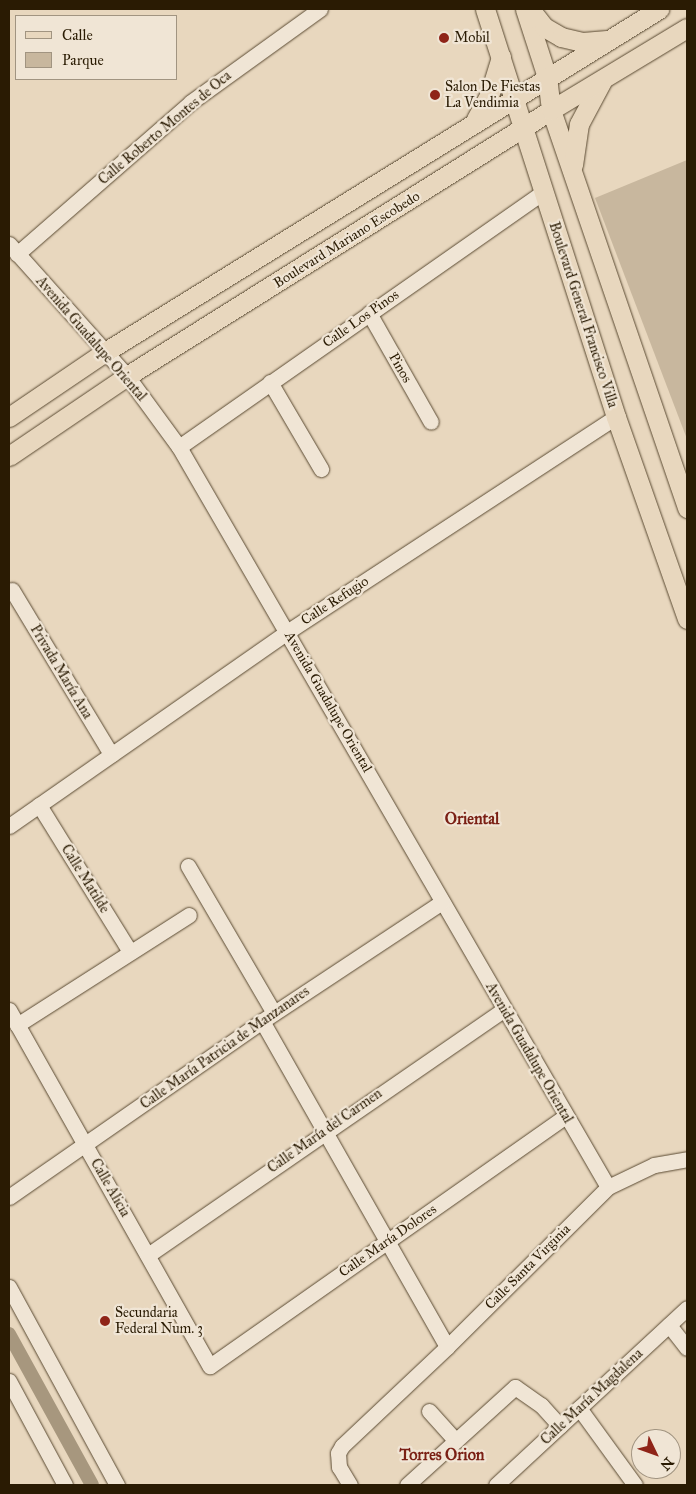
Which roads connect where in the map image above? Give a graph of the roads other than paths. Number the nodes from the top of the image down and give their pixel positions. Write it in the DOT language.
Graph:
graph roads {
  1 [pos="320,9"];
  2 [pos="485,9"];
  3 [pos="525,9"];
  4 [pos="529,9"];
  5 [pos="659,9"];
  6 [pos="687,28"];
  7 [pos="616,37"];
  8 [pos="501,56"];
  9 [pos="605,76"];
  10 [pos="547,77"];
  11 [pos="513,98"];
  12 [pos="551,110"];
  13 [pos="472,124"];
  14 [pos="522,130"];
  15 [pos="572,168"];
  16 [pos="543,192"];
  17 [pos="13,249"];
  18 [pos="369,313"];
  19 [pos="105,352"];
  20 [pos="127,376"];
  21 [pos="270,382"];
  22 [pos="9,417"];
  23 [pos="616,417"];
  24 [pos="431,422"];
  25 [pos="179,447"];
  26 [pos="9,456"];
  27 [pos="322,469"];
  28 [pos="687,508"];
  29 [pos="12,590"];
  30 [pos="687,618"];
  31 [pos="288,632"];
  32 [pos="111,754"];
  33 [pos="40,805"];
  34 [pos="9,826"];
  35 [pos="188,866"];
  36 [pos="442,902"];
  37 [pos="189,915"];
  38 [pos="130,952"];
  39 [pos="504,1009"];
  40 [pos="9,1010"];
  41 [pos="268,1017"];
  42 [pos="17,1025"];
  43 [pos="566,1116"];
  44 [pos="323,1132"];
  45 [pos="85,1145"];
  46 [pos="687,1159"];
  47 [pos="608,1187"];
  48 [pos="9,1197"];
  49 [pos="386,1242"];
  50 [pos="148,1255"];
  51 [pos="9,1288"];
  52 [pos="687,1308"];
  53 [pos="669,1325"];
  54 [pos="447,1348"];
  55 [pos="687,1348"];
  56 [pos="210,1366"];
  57 [pos="9,1381"];
  58 [pos="579,1408"];
  59 [pos="429,1411"];
  60 [pos="560,1426"];
  61 [pos="456,1440"];
  62 [pos="65,1485"];
  63 [pos="117,1485"];
  64 [pos="350,1485"];
  65 [pos="407,1485"];
  66 [pos="496,1485"];
  67 [pos="635,1485"];
  1 -- 17 [label="street, Calle Roberto Montes de Oca"];
  2 -- 8 [label="main road, Boulevard General Francisco Villa"];
  3 -- 10 [label="main road"];
  4 -- 7 [label="main road"];
  5 -- 7 [label="main road"];
  6 -- 9 [label="main road, Boulevard Mariano Escobedo"];
  7 -- 10 [label="main road"];
  8 -- 11 [label="main road, Boulevard General Francisco Villa"];
  8 -- 13 [label="main road"];
  9 -- 12 [label="main road, Boulevard Mariano Escobedo"];
  9 -- 15 [label="main road"];
  10 -- 11 [label="main road"];
  10 -- 12 [label="main road"];
  11 -- 13 [label="main road"];
  11 -- 14 [label="main road, Boulevard General Francisco Villa"];
  12 -- 14 [label="main road, Boulevard Mariano Escobedo"];
  12 -- 15 [label="main road"];
  13 -- 19 [label="main road"];
  14 -- 16 [label="main road, Boulevard General Francisco Villa"];
  14 -- 20 [label="main road, Boulevard Mariano Escobedo"];
  15 -- 28 [label="main road"];
  16 -- 18 [label="street, Calle Los Pinos"];
  16 -- 23 [label="main road, Boulevard General Francisco Villa"];
  17 -- 19 [label="street, Avenida Guadalupe Oriental"];
  18 -- 21 [label="street, Calle Los Pinos"];
  18 -- 24 [label="street, Pinos"];
  19 -- 20 [label="street, Avenida Guadalupe Oriental"];
  19 -- 22 [label="main road"];
  20 -- 25 [label="street, Avenida Guadalupe Oriental"];
  20 -- 26 [label="main road, Boulevard Mariano Escobedo"];
  21 -- 25 [label="street, Calle Los Pinos"];
  21 -- 27 [label="street"];
  23 -- 30 [label="main road, Boulevard General Francisco Villa"];
  23 -- 31 [label="street, Calle Refugio"];
  25 -- 31 [label="street, Avenida Guadalupe Oriental"];
  29 -- 32 [label="street, Privada María Ana"];
  31 -- 32 [label="street, Calle Refugio"];
  31 -- 36 [label="street, Avenida Guadalupe Oriental"];
  32 -- 33 [label="street, Calle Refugio"];
  33 -- 34 [label="street, Calle Refugio"];
  33 -- 38 [label="street, Calle Matilde"];
  35 -- 41 [label="street"];
  36 -- 39 [label="street, Avenida Guadalupe Oriental"];
  36 -- 41 [label="street, Calle María Patricia de Manzanares"];
  37 -- 38 [label="street"];
  38 -- 42 [label="street"];
  39 -- 43 [label="street, Avenida Guadalupe Oriental"];
  39 -- 44 [label="street, Calle María del Carmen"];
  40 -- 42 [label="street, Calle Alicia"];
  41 -- 44 [label="street"];
  41 -- 45 [label="street, Calle María Patricia de Manzanares"];
  42 -- 45 [label="street, Calle Alicia"];
  43 -- 47 [label="street, Avenida Guadalupe Oriental"];
  43 -- 49 [label="street, Calle María Dolores"];
  44 -- 49 [label="street"];
  44 -- 50 [label="street, Calle María del Carmen"];
  45 -- 48 [label="street, Calle María Patricia de Manzanares"];
  45 -- 50 [label="street, Calle Alicia"];
  46 -- 47 [label="street, Calle Santa Virginia"];
  47 -- 54 [label="street, Calle Santa Virginia"];
  49 -- 54 [label="street"];
  49 -- 56 [label="street, Calle María Dolores"];
  50 -- 56 [label="street, Calle Alicia"];
  51 -- 63 [label="street"];
  52 -- 53 [label="street, Calle María Magdalena"];
  53 -- 55 [label="street"];
  53 -- 58 [label="street, Calle María Magdalena"];
  54 -- 64 [label="street, Calle Santa Virginia"];
  57 -- 62 [label="street"];
  58 -- 60 [label="street, Calle María Magdalena"];
  58 -- 67 [label="street"];
  59 -- 61 [label="street"];
  60 -- 61 [label="street"];
  60 -- 66 [label="street, Calle María Magdalena"];
  61 -- 65 [label="street"];
}
